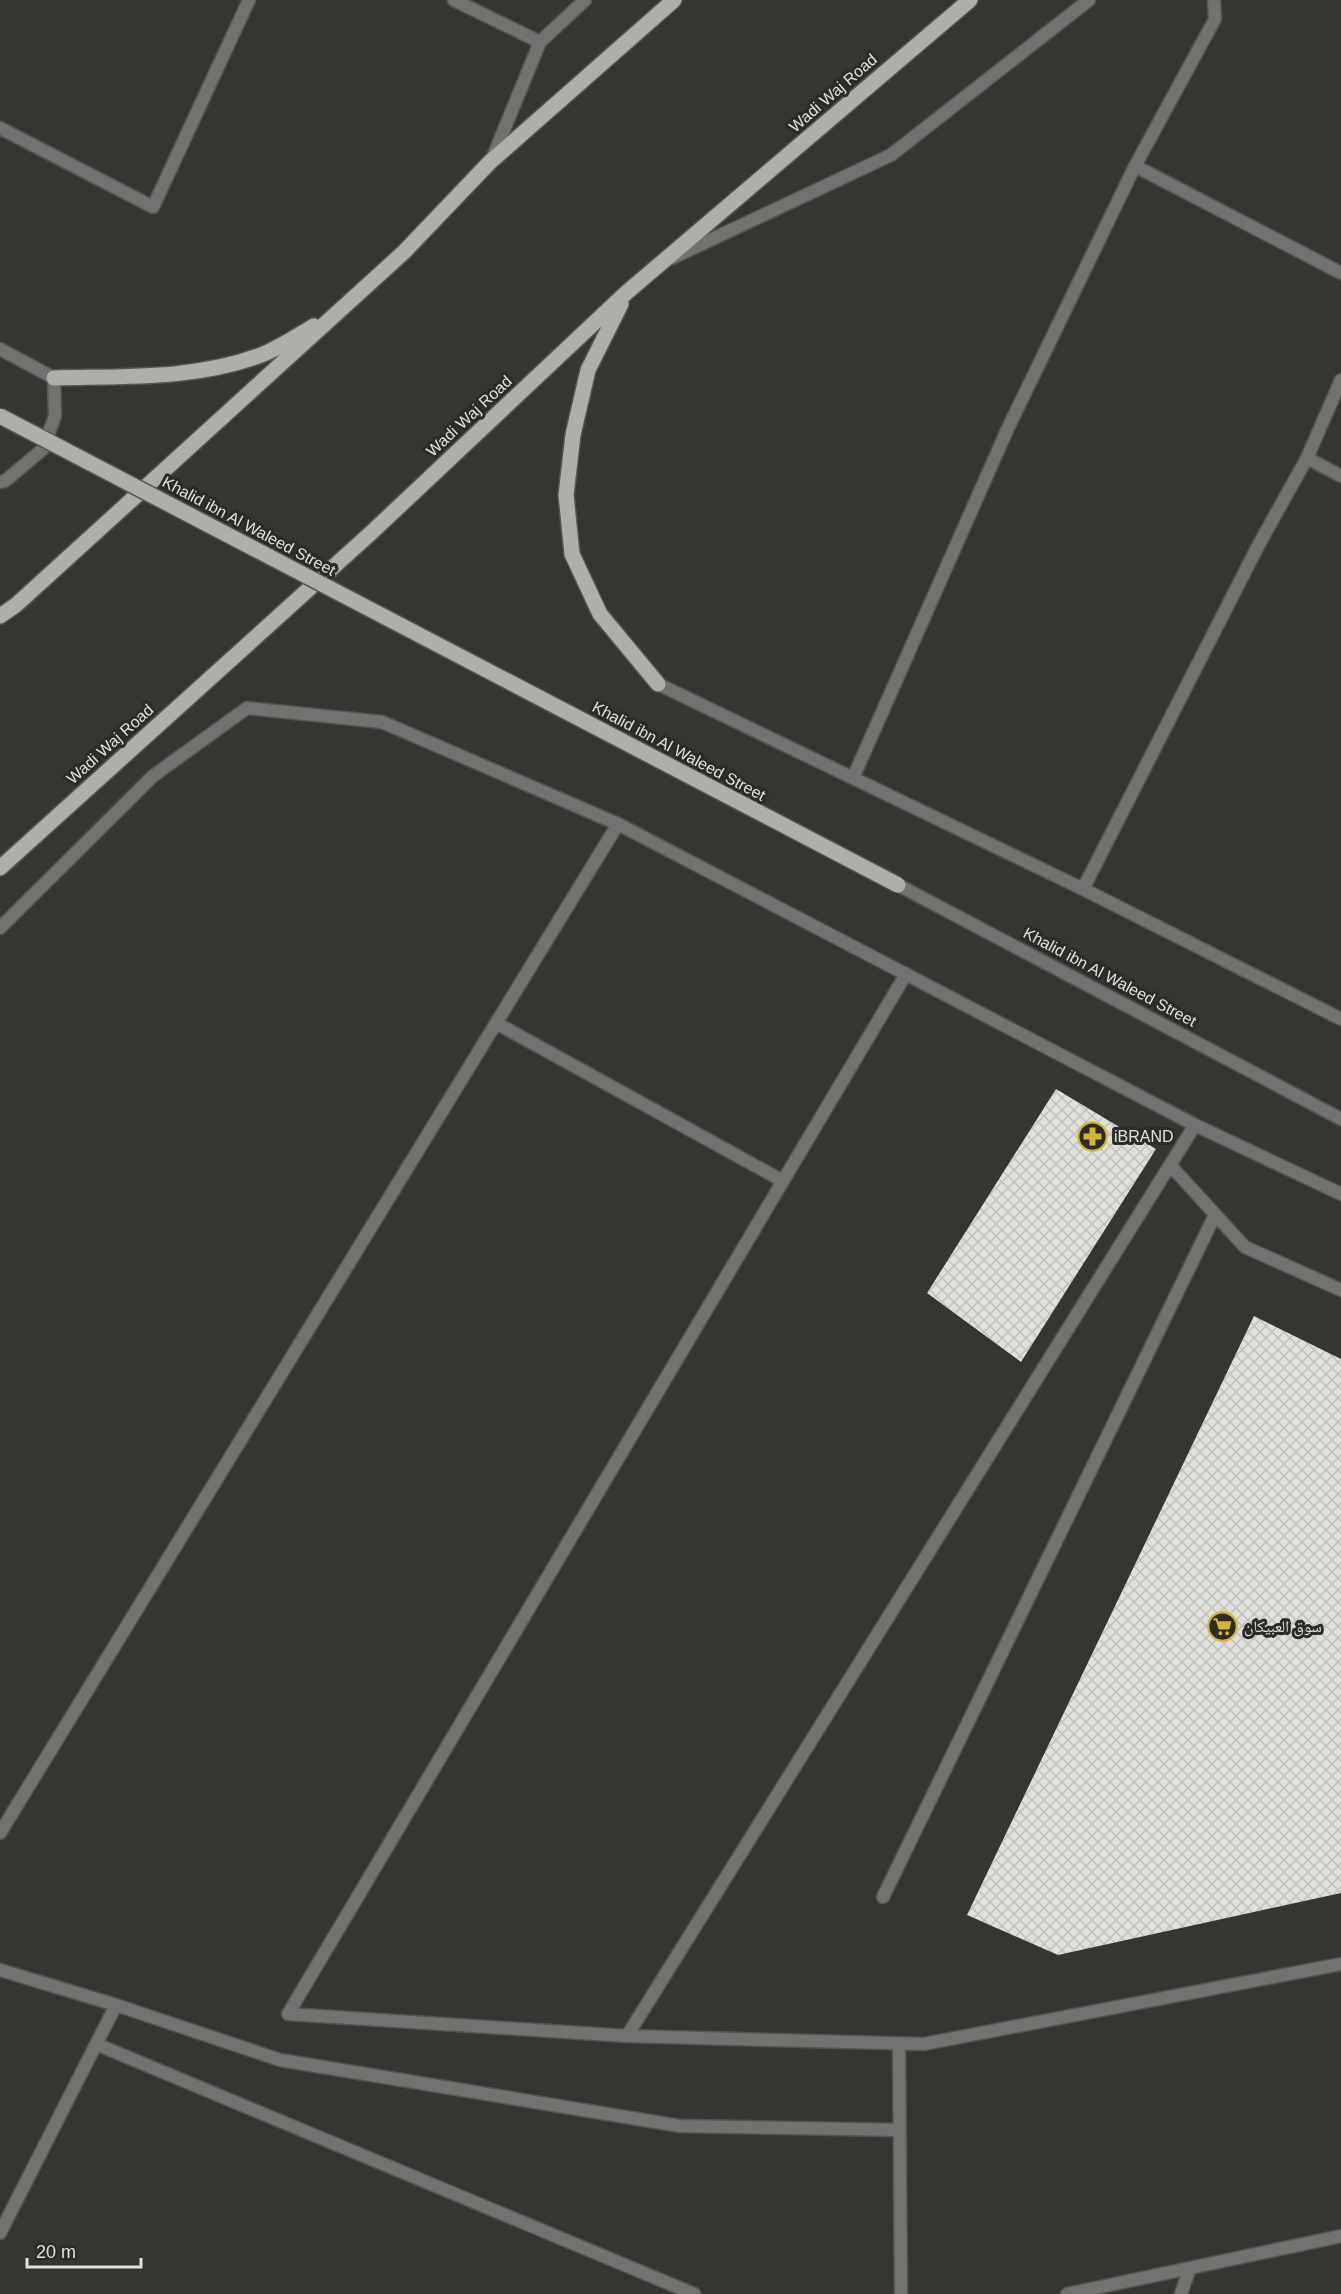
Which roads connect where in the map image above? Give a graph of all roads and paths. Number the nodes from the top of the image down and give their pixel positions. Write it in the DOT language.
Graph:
graph roads {
  1 [pos="249,0"];
  2 [pos="454,0"];
  3 [pos="585,0"];
  4 [pos="674,0"];
  5 [pos="970,0"];
  6 [pos="1089,0"];
  7 [pos="1214,0"];
  8 [pos="540,42"];
  9 [pos="0,128"];
  10 [pos="490,162"];
  11 [pos="1135,166"];
  12 [pos="404,252"];
  13 [pos="663,262"];
  14 [pos="1341,273"];
  15 [pos="626,294"];
  16 [pos="0,349"];
  17 [pos="54,378"];
  18 [pos="1341,380"];
  19 [pos="0,416"];
  20 [pos="1307,458"];
  21 [pos="1341,476"];
  22 [pos="0,482"];
  23 [pos="0,616"];
  24 [pos="658,684"];
  25 [pos="853,778"];
  26 [pos="618,824"];
  27 [pos="0,868"];
  28 [pos="898,885"];
  29 [pos="1083,890"];
  30 [pos="0,928"];
  31 [pos="906,975"];
  32 [pos="1341,1004"];
  33 [pos="1338,1018"];
  34 [pos="496,1023"];
  35 [pos="1341,1119"];
  36 [pos="1195,1125"];
  37 [pos="1170,1165"];
  38 [pos="783,1181"];
  39 [pos="1341,1194"];
  40 [pos="1215,1215"];
  41 [pos="1341,1290"];
  42 [pos="0,1833"];
  43 [pos="883,1897"];
  44 [pos="1341,1964"];
  45 [pos="0,1971"];
  46 [pos="116,2005"];
  47 [pos="627,2036"];
  48 [pos="96,2044"];
  49 [pos="898,2044"];
  50 [pos="899,2130"];
  51 [pos="0,2233"];
  52 [pos="1341,2236"];
  53 [pos="1190,2268"];
  54 [pos="694,2294"];
  55 [pos="901,2294"];
  56 [pos="1067,2294"];
  57 [pos="1181,2294"];
  1 -- 9 [label="street"];
  2 -- 8 [label="street"];
  3 -- 8 [label="street"];
  4 -- 10 [label="main road"];
  5 -- 13 [label="main road, Wadi Waj Road"];
  6 -- 13 [label="street"];
  7 -- 11 [label="street"];
  8 -- 10 [label="street"];
  10 -- 12 [label="main road"];
  11 -- 14 [label="street"];
  11 -- 25 [label="street"];
  12 -- 17 [label="main road"];
  12 -- 23 [label="main road"];
  13 -- 15 [label="main road, Wadi Waj Road"];
  15 -- 24 [label="main road"];
  15 -- 27 [label="main road, Wadi Waj Road"];
  16 -- 17 [label="street"];
  17 -- 22 [label="street"];
  18 -- 20 [label="street"];
  19 -- 28 [label="main road, Khalid ibn Al Waleed Street, bridge"];
  20 -- 21 [label="street"];
  20 -- 29 [label="street"];
  24 -- 25 [label="street"];
  25 -- 29 [label="street"];
  26 -- 30 [label="street"];
  26 -- 31 [label="street"];
  26 -- 34 [label="street"];
  28 -- 35 [label="street, Khalid ibn Al Waleed Street"];
  29 -- 33 [label="street"];
  31 -- 36 [label="street"];
  31 -- 38 [label="street"];
  32 -- 33 [label="street"];
  34 -- 38 [label="street"];
  34 -- 42 [label="street"];
  36 -- 37 [label="street"];
  36 -- 39 [label="street"];
  37 -- 40 [label="street"];
  37 -- 47 [label="street"];
  38 -- 47 [label="street"];
  40 -- 41 [label="street"];
  40 -- 43 [label="street"];
  44 -- 49 [label="street"];
  45 -- 46 [label="street"];
  46 -- 48 [label="street"];
  46 -- 50 [label="street"];
  47 -- 49 [label="street"];
  48 -- 51 [label="street"];
  48 -- 54 [label="street"];
  49 -- 50 [label="street"];
  50 -- 55 [label="street"];
  52 -- 53 [label="street"];
  53 -- 56 [label="street"];
  53 -- 57 [label="street"];
}
